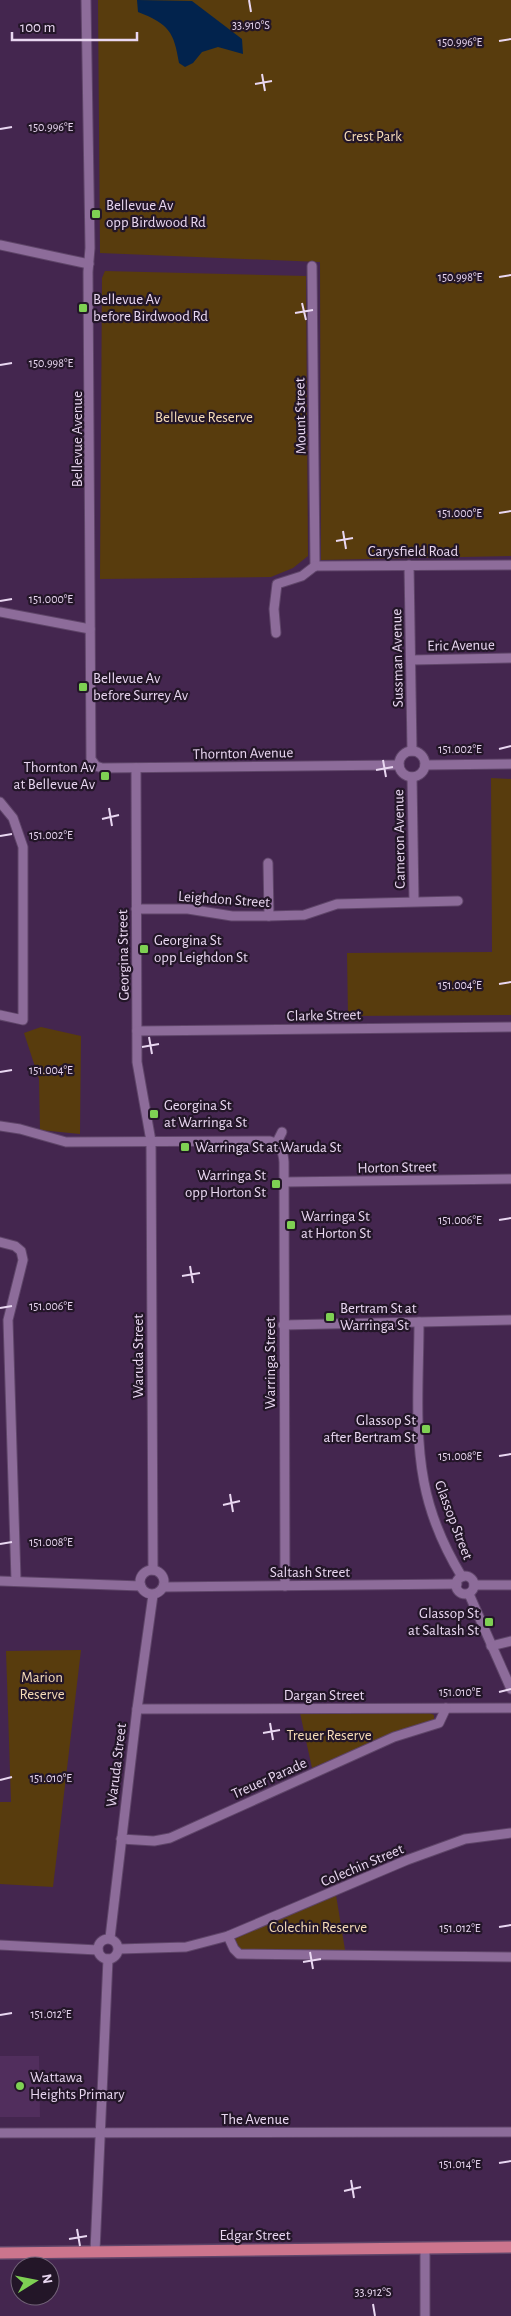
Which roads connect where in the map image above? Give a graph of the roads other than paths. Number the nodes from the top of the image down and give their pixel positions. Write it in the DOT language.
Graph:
graph roads {
  1 [pos="86,0"];
  2 [pos="0,245"];
  3 [pos="89,264"];
  4 [pos="312,266"];
  5 [pos="409,565"];
  6 [pos="511,565"];
  7 [pos="315,566"];
  8 [pos="0,612"];
  9 [pos="90,629"];
  10 [pos="276,633"];
  11 [pos="511,658"];
  12 [pos="410,660"];
  13 [pos="412,750"];
  14 [pos="91,759"];
  15 [pos="511,764"];
  16 [pos="399,765"];
  17 [pos="425,766"];
  18 [pos="136,768"];
  19 [pos="412,777"];
  20 [pos="0,802"];
  21 [pos="268,863"];
  22 [pos="414,901"];
  23 [pos="458,901"];
  24 [pos="136,909"];
  25 [pos="269,916"];
  26 [pos="0,1015"];
  27 [pos="511,1028"];
  28 [pos="137,1031"];
  29 [pos="0,1126"];
  30 [pos="282,1132"];
  31 [pos="151,1141"];
  32 [pos="277,1142"];
  33 [pos="511,1179"];
  34 [pos="284,1182"];
  35 [pos="0,1242"];
  36 [pos="511,1320"];
  37 [pos="419,1322"];
  38 [pos="284,1325"];
  39 [pos="153,1570"];
  40 [pos="16,1580"];
  41 [pos="459,1580"];
  42 [pos="0,1581"];
  43 [pos="511,1585"];
  44 [pos="141,1586"];
  45 [pos="285,1586"];
  46 [pos="474,1586"];
  47 [pos="164,1587"];
  48 [pos="468,1594"];
  49 [pos="152,1595"];
  50 [pos="511,1641"];
  51 [pos="492,1646"];
  52 [pos="511,1689"];
  53 [pos="446,1708"];
  54 [pos="511,1708"];
  55 [pos="137,1709"];
  56 [pos="511,1833"];
  57 [pos="121,1839"];
  58 [pos="228,1936"];
  59 [pos="110,1938"];
  60 [pos="0,1944"];
  61 [pos="98,1950"];
  62 [pos="119,1950"];
  63 [pos="511,1957"];
  64 [pos="108,1959"];
  65 [pos="511,2132"];
  66 [pos="0,2133"];
  67 [pos="100,2133"];
  68 [pos="511,2247"];
  69 [pos="425,2250"];
  70 [pos="95,2251"];
  71 [pos="0,2253"];
  72 [pos="425,2316"];
  1 -- 3 [label="street, Bellevue Avenue"];
  2 -- 3 [label="street"];
  3 -- 9 [label="street, Bellevue Avenue"];
  4 -- 7 [label="street, Mount Street"];
  5 -- 6 [label="street, Carysfield Road"];
  5 -- 7 [label="street, Carysfield Road"];
  5 -- 12 [label="street, Sussman Avenue"];
  7 -- 10 [label="street"];
  8 -- 9 [label="street"];
  9 -- 14 [label="street, Bellevue Avenue"];
  11 -- 12 [label="street, Eric Avenue"];
  12 -- 13 [label="street, Sussman Avenue"];
  13 -- 16 [label="street"];
  13 -- 17 [label="street"];
  14 -- 18 [label="street, Thornton Avenue"];
  15 -- 17 [label="street"];
  16 -- 18 [label="street, Thornton Avenue"];
  16 -- 19 [label="street"];
  17 -- 19 [label="street"];
  18 -- 24 [label="street, Georgina Street"];
  19 -- 22 [label="street, Cameron Avenue"];
  20 -- 26 [label="street"];
  21 -- 25 [label="street"];
  22 -- 23 [label="street, Leighdon Street"];
  22 -- 25 [label="street, Leighdon Street"];
  24 -- 25 [label="street, Leighdon Street"];
  24 -- 28 [label="street, Georgina Street"];
  27 -- 28 [label="street, Clarke Street"];
  28 -- 31 [label="street, Georgina Street"];
  29 -- 31 [label="street"];
  30 -- 32 [label="street"];
  31 -- 32 [label="street"];
  31 -- 39 [label="street, Waruda Street"];
  32 -- 34 [label="street, Warringa Street"];
  33 -- 34 [label="street, Horton Street"];
  34 -- 38 [label="street, Warringa Street"];
  35 -- 40 [label="street"];
  36 -- 37 [label="street"];
  37 -- 38 [label="street"];
  37 -- 41 [label="street, Glassop Street"];
  38 -- 45 [label="street, Warringa Street"];
  39 -- 44 [label="street"];
  39 -- 47 [label="street"];
  40 -- 42 [label="street"];
  40 -- 44 [label="street"];
  41 -- 45 [label="street, Saltash Street"];
  41 -- 46 [label="street"];
  41 -- 48 [label="street"];
  43 -- 46 [label="street"];
  44 -- 49 [label="street"];
  45 -- 47 [label="street, Saltash Street"];
  46 -- 48 [label="street"];
  47 -- 49 [label="street"];
  48 -- 51 [label="street"];
  49 -- 55 [label="street, Waruda Street"];
  50 -- 51 [label="street"];
  51 -- 52 [label="street"];
  53 -- 54 [label="street, Dargan Street"];
  53 -- 55 [label="street, Dargan Street"];
  53 -- 57 [label="street, Treuer Parade"];
  55 -- 57 [label="street, Waruda Street"];
  56 -- 58 [label="street, Colechin Street"];
  57 -- 59 [label="street, Waruda Street"];
  58 -- 62 [label="street, Colechin Street"];
  58 -- 63 [label="street"];
  59 -- 61 [label="street"];
  59 -- 62 [label="street"];
  60 -- 61 [label="street"];
  61 -- 64 [label="street"];
  62 -- 64 [label="street"];
  64 -- 67 [label="street"];
  65 -- 67 [label="street, The Avenue"];
  66 -- 67 [label="street, The Avenue"];
  67 -- 70 [label="street"];
  68 -- 69 [label="main road, Edgar Street"];
  69 -- 70 [label="main road, Edgar Street"];
  69 -- 72 [label="street"];
  70 -- 71 [label="main road, Edgar Street"];
}
